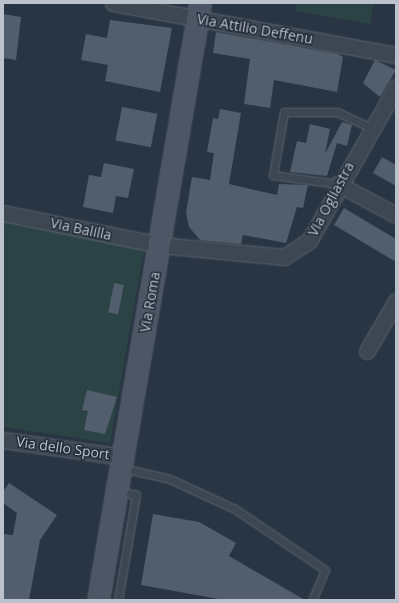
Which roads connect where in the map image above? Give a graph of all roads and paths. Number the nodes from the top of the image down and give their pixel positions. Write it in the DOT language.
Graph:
graph roads {
  1 [pos="113,3"];
  2 [pos="199,11"];
  3 [pos="396,55"];
  4 [pos="396,87"];
  5 [pos="370,128"];
  6 [pos="338,184"];
  7 [pos="3,213"];
  8 [pos="396,215"];
  9 [pos="160,245"];
  10 [pos="396,301"];
  11 [pos="367,351"];
  12 [pos="3,440"];
  13 [pos="123,462"];
  14 [pos="109,596"];
  15 [pos="312,600"];
  1 -- 2 [label="street, Via Attilio Deffenu"];
  2 -- 3 [label="street, Via Attilio Deffenu"];
  2 -- 9 [label="main road, Via Roma"];
  4 -- 5 [label="street, Via Ogliastra"];
  5 -- 6 [label="street, Via Ogliastra"];
  5 -- 6 [label="lane"];
  6 -- 8 [label="street"];
  6 -- 9 [label="street, Via Ogliastra"];
  7 -- 9 [label="street, Via Balilla"];
  9 -- 13 [label="main road, Via Roma"];
  10 -- 11 [label="street"];
  12 -- 13 [label="street, Via dello Sport"];
  13 -- 14 [label="main road, Via Roma"];
  13 -- 15 [label="lane"];
}
